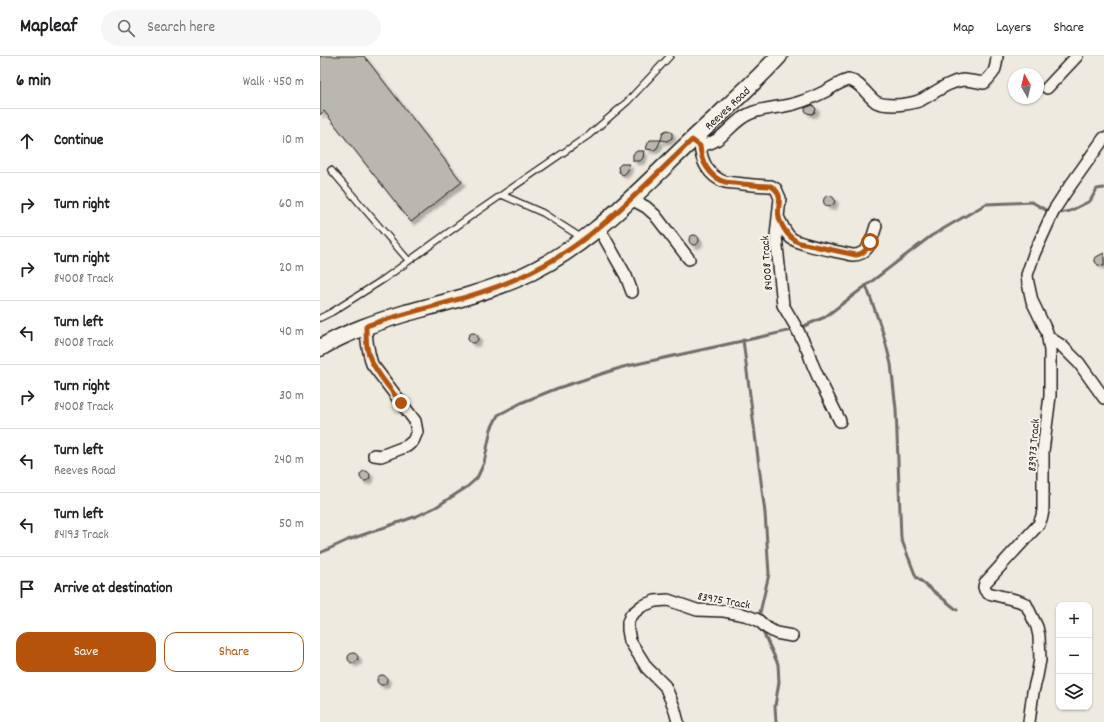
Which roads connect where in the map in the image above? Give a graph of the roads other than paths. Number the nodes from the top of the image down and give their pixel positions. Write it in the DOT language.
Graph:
graph roads {
  1 [pos="670,56"];
  2 [pos="779,56"];
  3 [pos="997,56"];
  4 [pos="1077,56"];
  5 [pos="1047,88"];
  6 [pos="1104,138"];
  7 [pos="696,143"];
  8 [pos="331,170"];
  9 [pos="502,195"];
  10 [pos="631,199"];
  11 [pos="778,217"];
  12 [pos="876,226"];
  13 [pos="599,228"];
  14 [pos="584,240"];
  15 [pos="689,259"];
  16 [pos="409,261"];
  17 [pos="632,292"];
  18 [pos="320,318"];
  19 [pos="366,326"];
  20 [pos="1048,337"];
  21 [pos="320,348"];
  22 [pos="1104,398"];
  23 [pos="840,421"];
  24 [pos="374,455"];
  25 [pos="792,636"];
  26 [pos="678,722"];
  27 [pos="1029,722"];
  1 -- 9 [label="lane"];
  2 -- 7 [label="street, Reeves Road"];
  3 -- 7 [label="street"];
  4 -- 5 [label="street"];
  6 -- 20 [label="street, 83973 Track"];
  7 -- 10 [label="street, Reeves Road"];
  7 -- 11 [label="street, 84008 Track"];
  8 -- 16 [label="lane"];
  9 -- 14 [label="lane"];
  9 -- 16 [label="lane"];
  10 -- 13 [label="street, Reeves Road"];
  10 -- 15 [label="street"];
  11 -- 12 [label="street"];
  11 -- 23 [label="street, 84008 Track"];
  13 -- 14 [label="street, Reeves Road"];
  13 -- 17 [label="street"];
  14 -- 19 [label="street, Reeves Road"];
  16 -- 18 [label="lane"];
  19 -- 21 [label="street, Reeves Road"];
  19 -- 24 [label="street"];
  20 -- 22 [label="street"];
  20 -- 27 [label="street, 83973 Track"];
  25 -- 26 [label="street, 83975 Track"];
}
